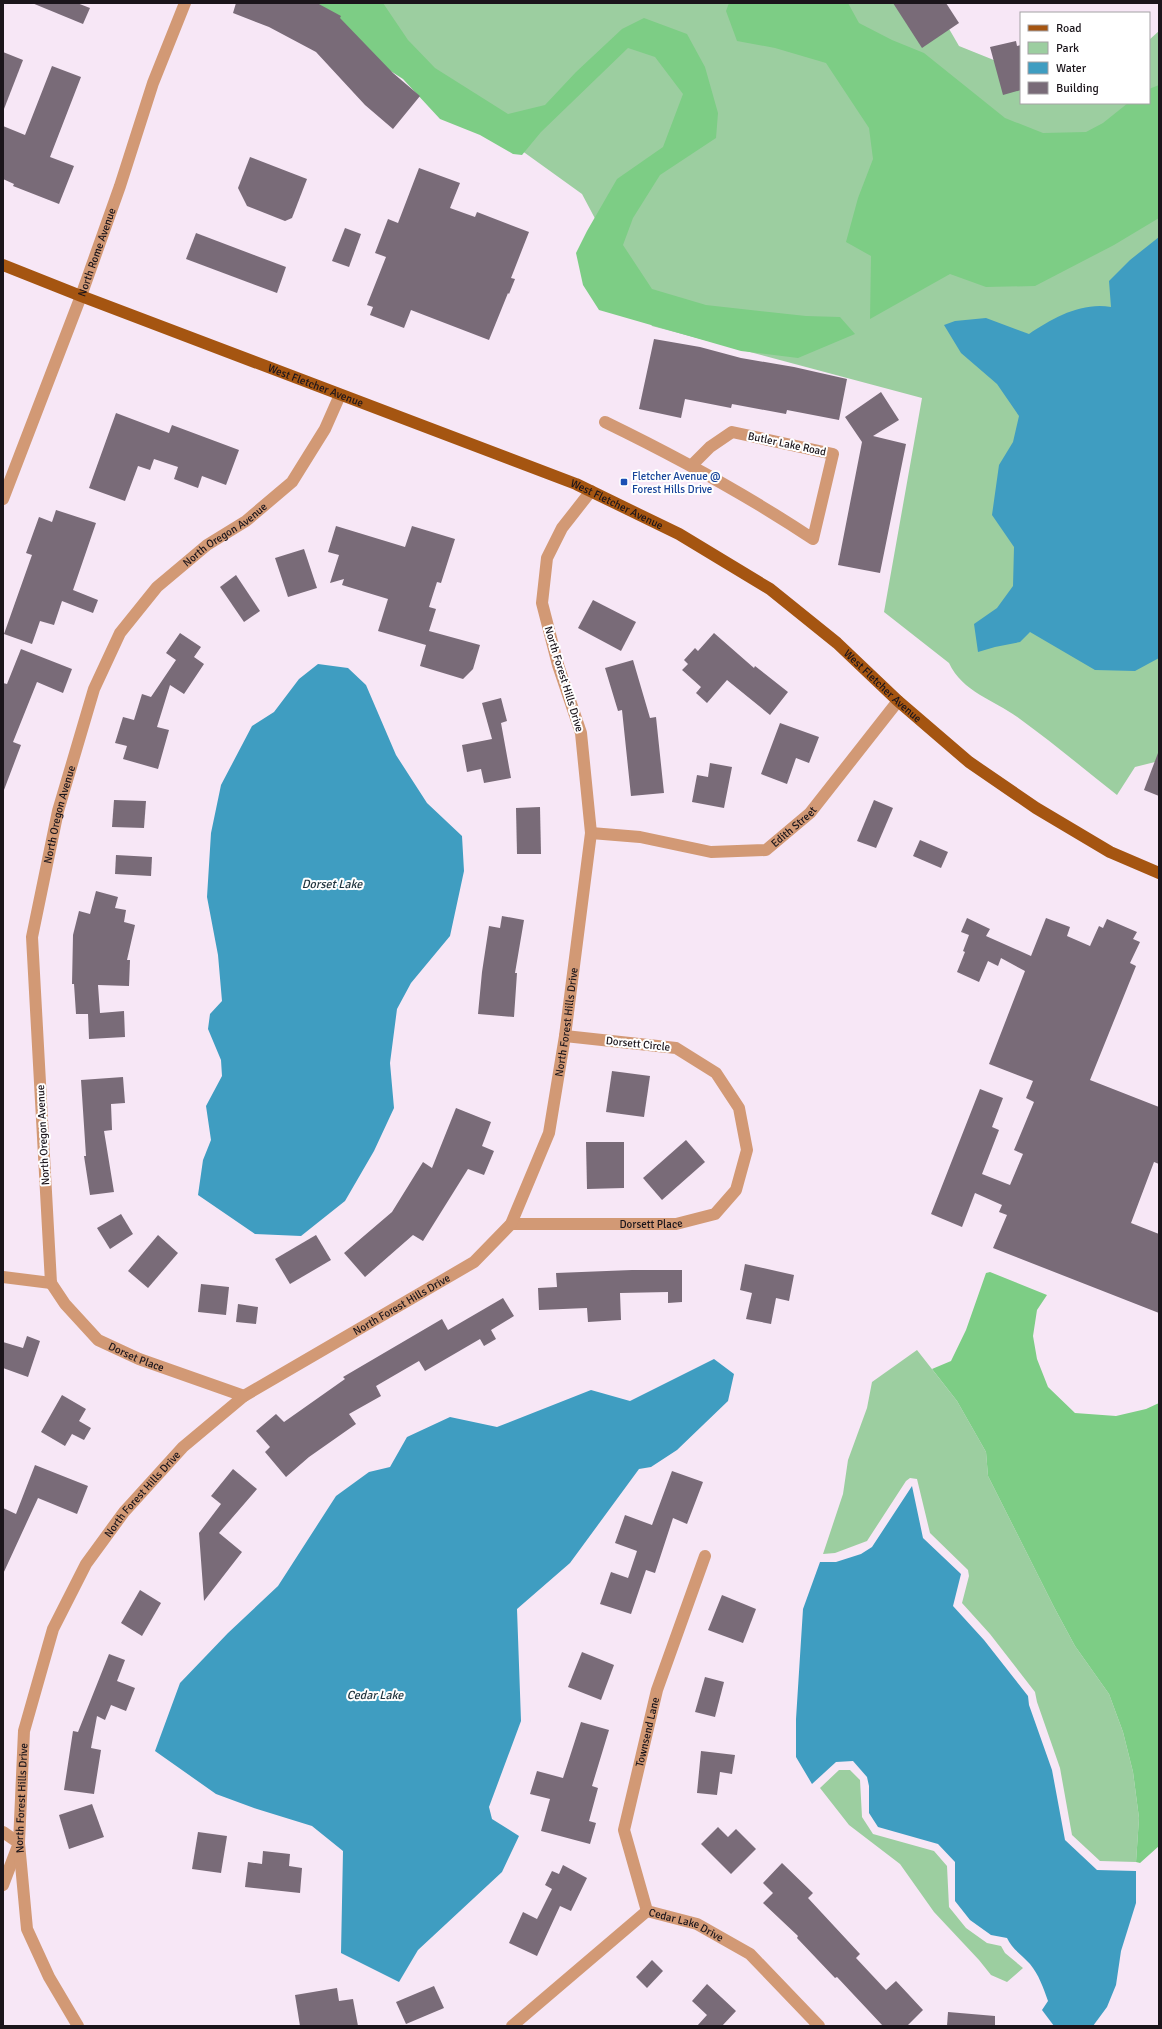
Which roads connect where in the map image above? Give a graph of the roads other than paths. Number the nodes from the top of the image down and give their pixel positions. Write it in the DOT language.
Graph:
graph roads {
  1 [pos="185,3"];
  2 [pos="3,265"];
  3 [pos="81,296"];
  4 [pos="340,395"];
  5 [pos="605,422"];
  6 [pos="692,466"];
  7 [pos="591,491"];
  8 [pos="3,498"];
  9 [pos="898,701"];
  10 [pos="591,833"];
  11 [pos="1159,873"];
  12 [pos="565,1036"];
  13 [pos="747,1150"];
  14 [pos="511,1224"];
  15 [pos="3,1277"];
  16 [pos="51,1283"];
  17 [pos="244,1396"];
  18 [pos="705,1556"];
  19 [pos="3,1832"];
  20 [pos="19,1843"];
  21 [pos="3,1885"];
  22 [pos="647,1911"];
  23 [pos="78,2026"];
  24 [pos="512,2026"];
  25 [pos="819,2026"];
  1 -- 3 [label="street, North Rome Avenue"];
  2 -- 3 [label="main road, West Fletcher Avenue"];
  3 -- 4 [label="main road, West Fletcher Avenue"];
  3 -- 8 [label="street, North Rome Avenue"];
  4 -- 7 [label="main road, West Fletcher Avenue"];
  4 -- 16 [label="street, North Oregon Avenue"];
  5 -- 6 [label="street, Butler Lake Road"];
  6 -- 6 [label="street, Butler Lake Road"];
  7 -- 9 [label="main road, West Fletcher Avenue"];
  7 -- 10 [label="street, North Forest Hills Drive"];
  9 -- 10 [label="street, Edith Street"];
  9 -- 11 [label="main road, West Fletcher Avenue"];
  10 -- 12 [label="street, North Forest Hills Drive"];
  12 -- 13 [label="street, Dorsett Circle"];
  12 -- 14 [label="street, North Forest Hills Drive"];
  13 -- 14 [label="street, Dorsett Place"];
  14 -- 17 [label="street, North Forest Hills Drive"];
  15 -- 16 [label="street"];
  16 -- 17 [label="street, Dorset Place"];
  17 -- 20 [label="street, North Forest Hills Drive"];
  18 -- 22 [label="street, Townsend Lane"];
  19 -- 20 [label="street"];
  20 -- 21 [label="street"];
  20 -- 23 [label="street, North Forest Hills Drive"];
  22 -- 24 [label="street, Cedar Lake Drive"];
  22 -- 25 [label="street, Cedar Lake Drive"];
}
